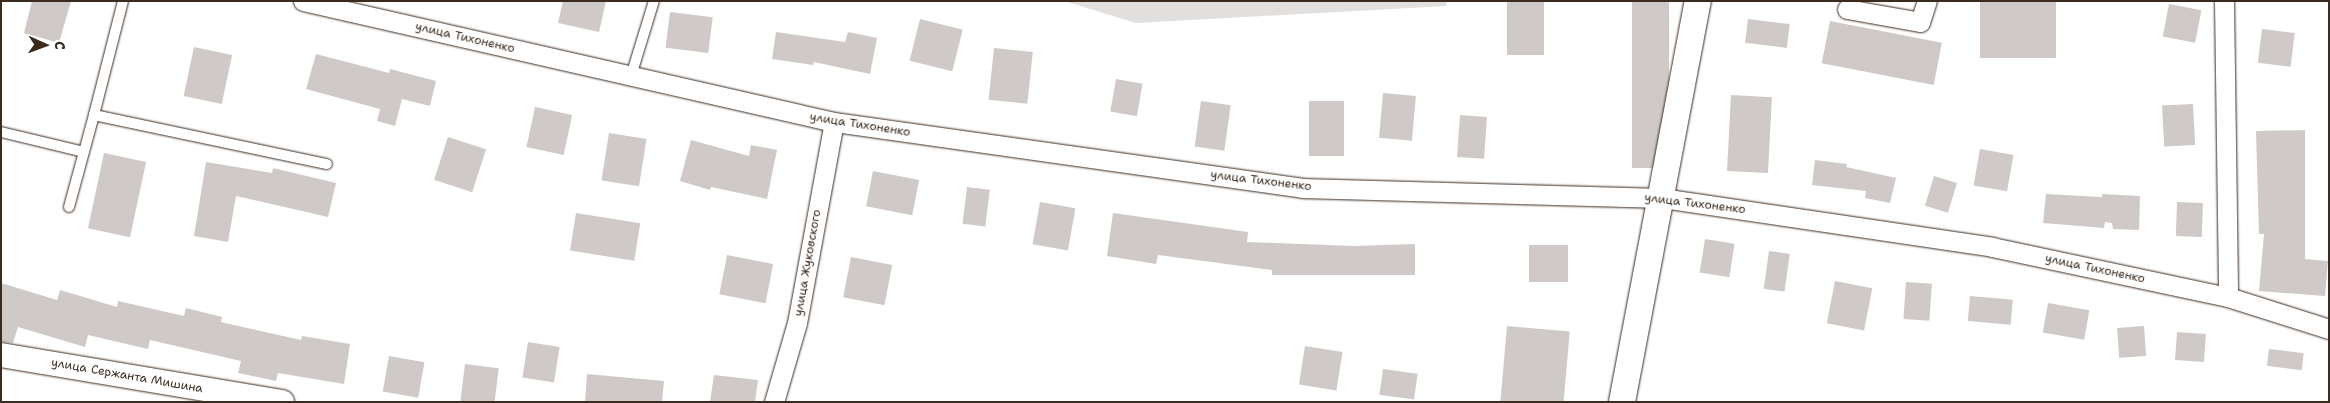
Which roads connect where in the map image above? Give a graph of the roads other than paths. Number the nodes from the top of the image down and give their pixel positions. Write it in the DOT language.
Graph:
graph roads {
  1 [pos="123,1"];
  2 [pos="303,1"];
  3 [pos="654,1"];
  4 [pos="1698,1"];
  5 [pos="1927,1"];
  6 [pos="2224,1"];
  7 [pos="337,5"];
  8 [pos="1847,9"];
  9 [pos="631,76"];
  10 [pos="94,115"];
  11 [pos="834,122"];
  12 [pos="1,132"];
  13 [pos="84,152"];
  14 [pos="327,164"];
  15 [pos="1662,198"];
  16 [pos="69,207"];
  17 [pos="2228,297"];
  18 [pos="2329,329"];
  19 [pos="1,356"];
  20 [pos="282,402"];
  21 [pos="774,402"];
  22 [pos="1622,402"];
  1 -- 10 [label="lane"];
  2 -- 7 [label="street, улица Тихоненко"];
  3 -- 9 [label="lane"];
  4 -- 15 [label="main road"];
  5 -- 8 [label="street"];
  6 -- 17 [label="street"];
  7 -- 9 [label="street, улица Тихоненко"];
  9 -- 11 [label="street, улица Тихоненко"];
  10 -- 13 [label="lane"];
  10 -- 14 [label="lane"];
  11 -- 15 [label="street, улица Тихоненко"];
  11 -- 21 [label="street, улица Жуковского"];
  12 -- 13 [label="lane"];
  13 -- 16 [label="lane"];
  15 -- 17 [label="street, улица Тихоненко"];
  15 -- 22 [label="main road"];
  17 -- 18 [label="street, улица Тихоненко"];
  19 -- 20 [label="street, улица Сержанта Мишина"];
}
